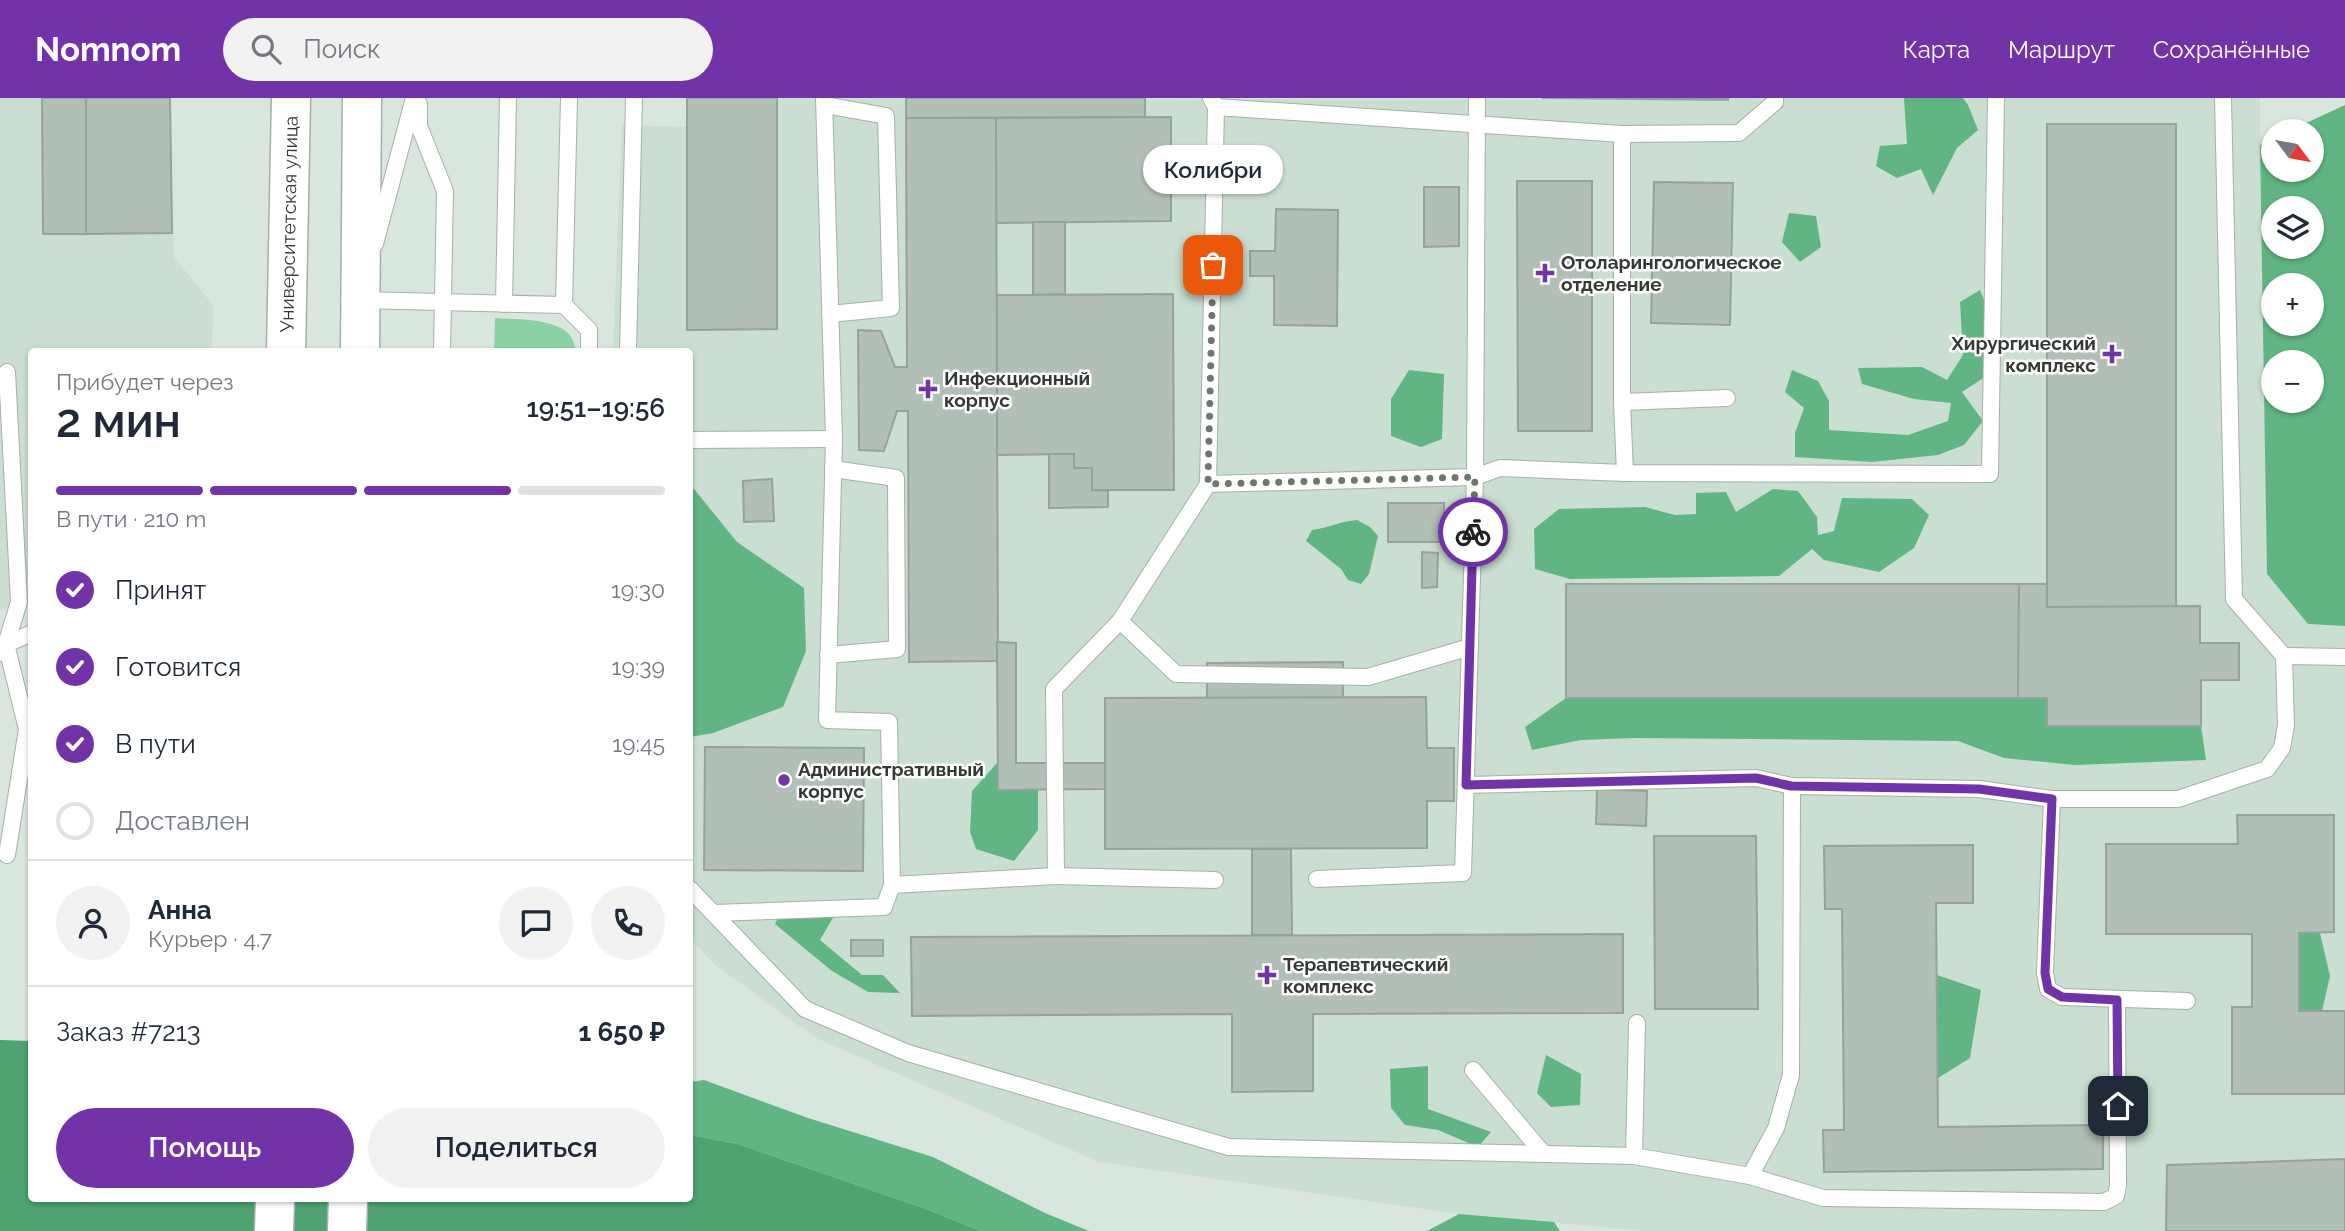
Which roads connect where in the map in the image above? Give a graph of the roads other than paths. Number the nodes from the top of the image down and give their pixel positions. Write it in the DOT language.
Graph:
graph roads {
  1 [pos="290,98"];
  2 [pos="362,98"];
  3 [pos="417,98"];
  4 [pos="508,98"];
  5 [pos="569,98"];
  6 [pos="634,98"];
  7 [pos="1476,98"];
  8 [pos="1775,98"];
  9 [pos="1996,98"];
  10 [pos="2223,98"];
  11 [pos="825,101"];
  12 [pos="1214,103"];
  13 [pos="1476,125"];
  14 [pos="1622,134"];
  15 [pos="360,300"];
  16 [pos="444,302"];
  17 [pos="504,304"];
  18 [pos="564,305"];
  19 [pos="830,314"];
  20 [pos="286,348"];
  21 [pos="360,348"];
  22 [pos="442,348"];
  23 [pos="589,348"];
  24 [pos="628,348"];
  25 [pos="7,372"];
  26 [pos="1727,398"];
  27 [pos="1622,402"];
  28 [pos="834,439"];
  29 [pos="693,440"];
  30 [pos="833,469"];
  31 [pos="1625,473"];
  32 [pos="1475,477"];
  33 [pos="1208,484"];
  34 [pos="1120,621"];
  35 [pos="28,635"];
  36 [pos="1470,647"];
  37 [pos="2,648"];
  38 [pos="828,655"];
  39 [pos="2284,656"];
  40 [pos="2345,657"];
  41 [pos="1466,785"];
  42 [pos="1791,786"];
  43 [pos="2052,799"];
  44 [pos="7,855"];
  45 [pos="1056,876"];
  46 [pos="1317,879"];
  47 [pos="1215,880"];
  48 [pos="892,886"];
  49 [pos="693,892"];
  50 [pos="713,913"];
  51 [pos="2117,1000"];
  52 [pos="2187,1000"];
  53 [pos="1637,1023"];
  54 [pos="1473,1070"];
  55 [pos="1542,1152"];
  56 [pos="1634,1156"];
  57 [pos="1750,1177"];
  58 [pos="275,1202"];
  59 [pos="348,1202"];
  60 [pos="274,1231"];
  61 [pos="347,1231"];
  1 -- 20 [label="main road, Университетская улица"];
  2 -- 15 [label="main road"];
  3 -- 15 [label="lane"];
  3 -- 16 [label="lane"];
  4 -- 17 [label="lane"];
  5 -- 18 [label="lane"];
  6 -- 24 [label="lane"];
  7 -- 13 [label="lane"];
  8 -- 14 [label="lane"];
  9 -- 31 [label="lane"];
  10 -- 39 [label="lane"];
  11 -- 19 [label="lane"];
  11 -- 19 [label="lane"];
  12 -- 13 [label="lane"];
  12 -- 33 [label="lane"];
  13 -- 14 [label="lane"];
  13 -- 32 [label="lane"];
  14 -- 27 [label="lane"];
  15 -- 16 [label="lane"];
  15 -- 21 [label="main road"];
  16 -- 17 [label="lane"];
  16 -- 22 [label="lane"];
  17 -- 18 [label="lane"];
  18 -- 23 [label="lane"];
  19 -- 28 [label="lane"];
  25 -- 37 [label="lane"];
  26 -- 27 [label="lane"];
  27 -- 31 [label="lane"];
  28 -- 29 [label="lane"];
  28 -- 30 [label="lane"];
  30 -- 38 [label="lane"];
  30 -- 38 [label="lane"];
  31 -- 32 [label="lane"];
  32 -- 33 [label="lane"];
  32 -- 36 [label="lane"];
  33 -- 34 [label="lane"];
  34 -- 36 [label="lane"];
  34 -- 45 [label="lane"];
  35 -- 37 [label="lane"];
  36 -- 41 [label="lane"];
  37 -- 44 [label="lane"];
  38 -- 48 [label="lane"];
  39 -- 40 [label="lane"];
  39 -- 43 [label="lane"];
  41 -- 42 [label="lane"];
  41 -- 46 [label="lane"];
  42 -- 43 [label="lane"];
  42 -- 57 [label="lane"];
  43 -- 51 [label="lane"];
  45 -- 47 [label="lane"];
  45 -- 48 [label="lane"];
  48 -- 50 [label="lane"];
  49 -- 50 [label="lane"];
  50 -- 55 [label="lane"];
  51 -- 52 [label="lane"];
  51 -- 57 [label="lane"];
  53 -- 56 [label="lane"];
  54 -- 55 [label="lane"];
  55 -- 56 [label="lane"];
  56 -- 57 [label="lane"];
  58 -- 60 [label="main road"];
  59 -- 61 [label="main road"];
}
